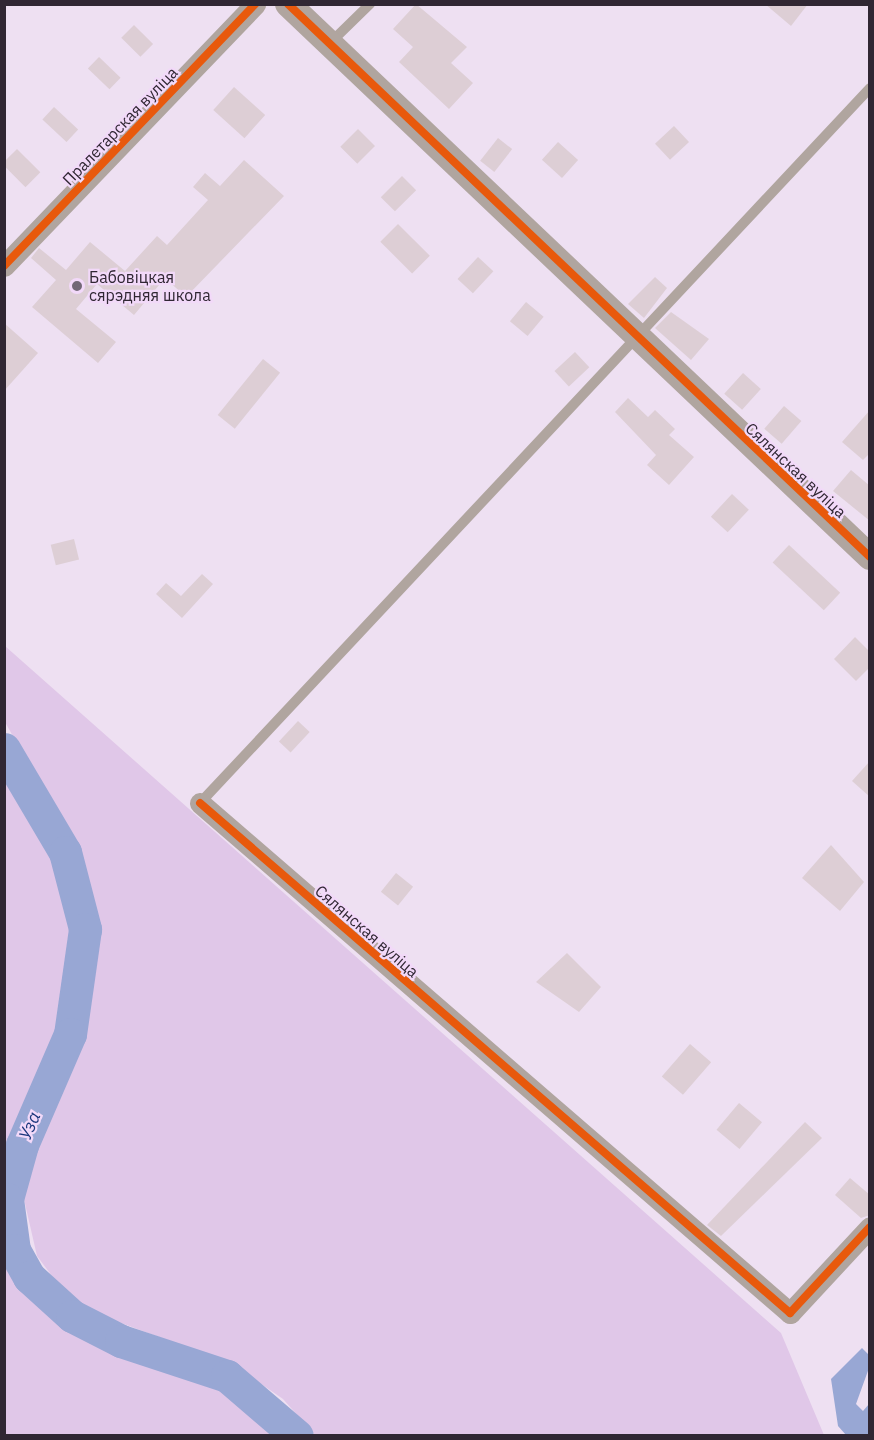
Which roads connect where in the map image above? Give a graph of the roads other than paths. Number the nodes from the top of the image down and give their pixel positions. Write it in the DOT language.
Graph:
graph roads {
  1 [pos="255,4"];
  2 [pos="288,4"];
  3 [pos="370,4"];
  4 [pos="328,45"];
  5 [pos="870,88"];
  6 [pos="4,266"];
  7 [pos="634,337"];
  8 [pos="870,557"];
  9 [pos="200,803"];
  10 [pos="870,1227"];
  1 -- 6 [label="street, Пралетарская вуліца"];
  2 -- 4 [label="street, Сялянская вуліца"];
  3 -- 4 [label="lane"];
  4 -- 7 [label="street, Сялянская вуліца"];
  5 -- 7 [label="lane"];
  7 -- 8 [label="street, Сялянская вуліца"];
  7 -- 9 [label="lane"];
  9 -- 10 [label="street, Сялянская вуліца"];
}
